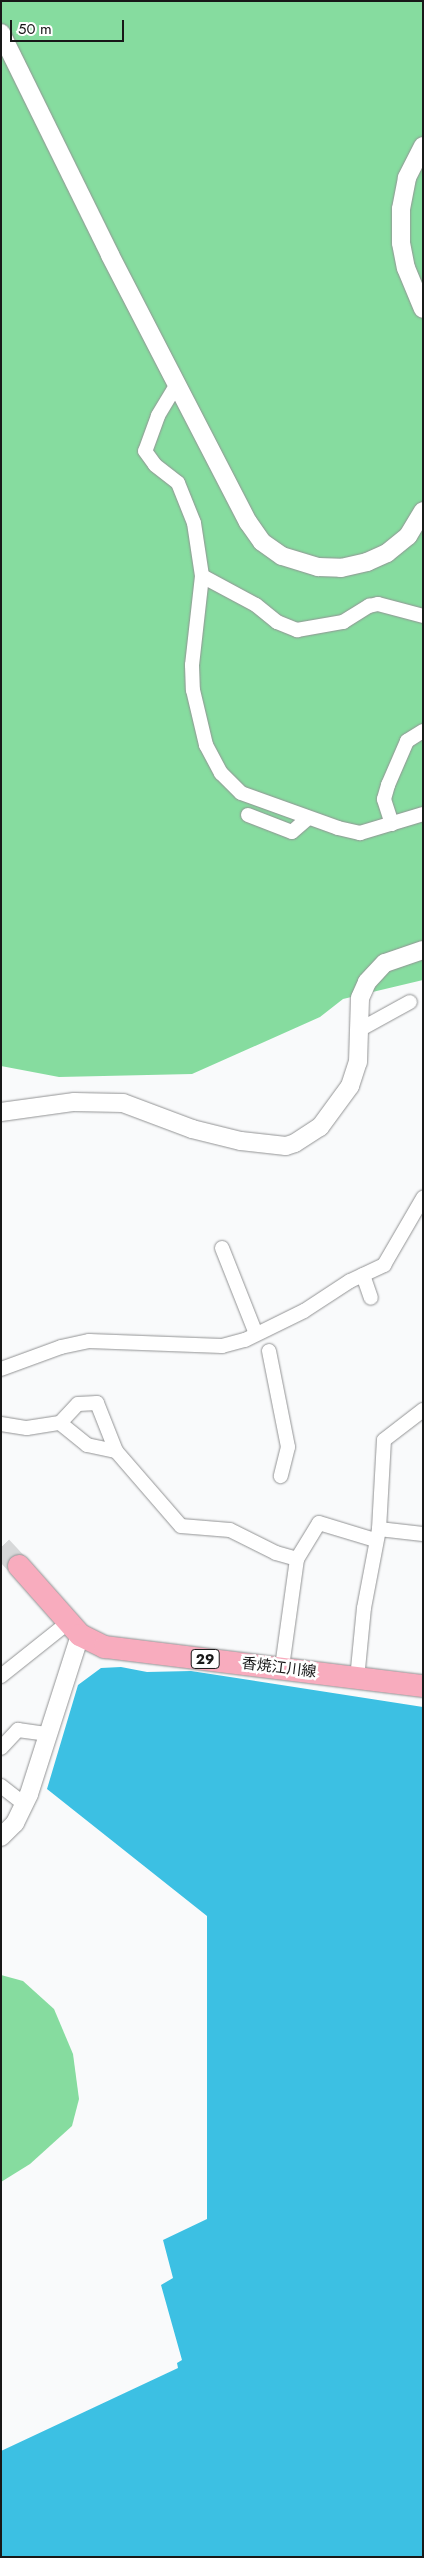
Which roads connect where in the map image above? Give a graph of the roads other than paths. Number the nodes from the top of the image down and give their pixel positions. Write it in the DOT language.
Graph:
graph roads {
  1 [pos="1,33"];
  2 [pos="423,146"];
  3 [pos="423,309"];
  4 [pos="177,384"];
  5 [pos="423,511"];
  6 [pos="202,576"];
  7 [pos="423,616"];
  8 [pos="423,731"];
  9 [pos="423,814"];
  10 [pos="248,815"];
  11 [pos="307,819"];
  12 [pos="392,824"];
  13 [pos="423,950"];
  14 [pos="410,1002"];
  15 [pos="359,1030"];
  16 [pos="1,1112"];
  17 [pos="423,1198"];
  18 [pos="222,1248"];
  19 [pos="363,1275"];
  20 [pos="371,1298"];
  21 [pos="256,1334"];
  22 [pos="269,1351"];
  23 [pos="1,1369"];
  24 [pos="423,1410"];
  25 [pos="60,1423"];
  26 [pos="1,1424"];
  27 [pos="116,1451"];
  28 [pos="281,1476"];
  29 [pos="377,1534"];
  30 [pos="423,1534"];
  31 [pos="297,1558"];
  32 [pos="19,1566"];
  33 [pos="74,1628"];
  34 [pos="282,1667"];
  35 [pos="1,1676"];
  36 [pos="357,1678"];
  37 [pos="423,1686"];
  38 [pos="48,1734"];
  39 [pos="1,1748"];
  40 [pos="1,1786"];
  41 [pos="24,1804"];
  42 [pos="1,1837"];
  1 -- 4 [label="street"];
  2 -- 3 [label="street"];
  4 -- 5 [label="street"];
  4 -- 6 [label="street"];
  6 -- 7 [label="street"];
  6 -- 11 [label="street"];
  8 -- 12 [label="street"];
  9 -- 12 [label="street"];
  10 -- 11 [label="street"];
  11 -- 12 [label="street"];
  13 -- 15 [label="street"];
  14 -- 15 [label="street"];
  15 -- 16 [label="street"];
  17 -- 19 [label="street"];
  18 -- 21 [label="street"];
  19 -- 20 [label="street"];
  19 -- 21 [label="street"];
  21 -- 23 [label="street"];
  22 -- 28 [label="street"];
  24 -- 29 [label="street"];
  25 -- 26 [label="street"];
  25 -- 27 [label="street"];
  25 -- 27 [label="street"];
  27 -- 31 [label="street"];
  29 -- 30 [label="street"];
  29 -- 31 [label="street"];
  29 -- 36 [label="street"];
  31 -- 34 [label="street"];
  32 -- 33 [label="main road, 香焼江川線 / 29"];
  33 -- 34 [label="main road, 香焼江川線 / 29"];
  33 -- 35 [label="street"];
  33 -- 38 [label="street"];
  34 -- 36 [label="main road, 香焼江川線 / 29"];
  36 -- 37 [label="main road, 香焼江川線 / 29"];
  38 -- 39 [label="street"];
  38 -- 41 [label="street"];
  40 -- 41 [label="street"];
  41 -- 42 [label="street"];
}
